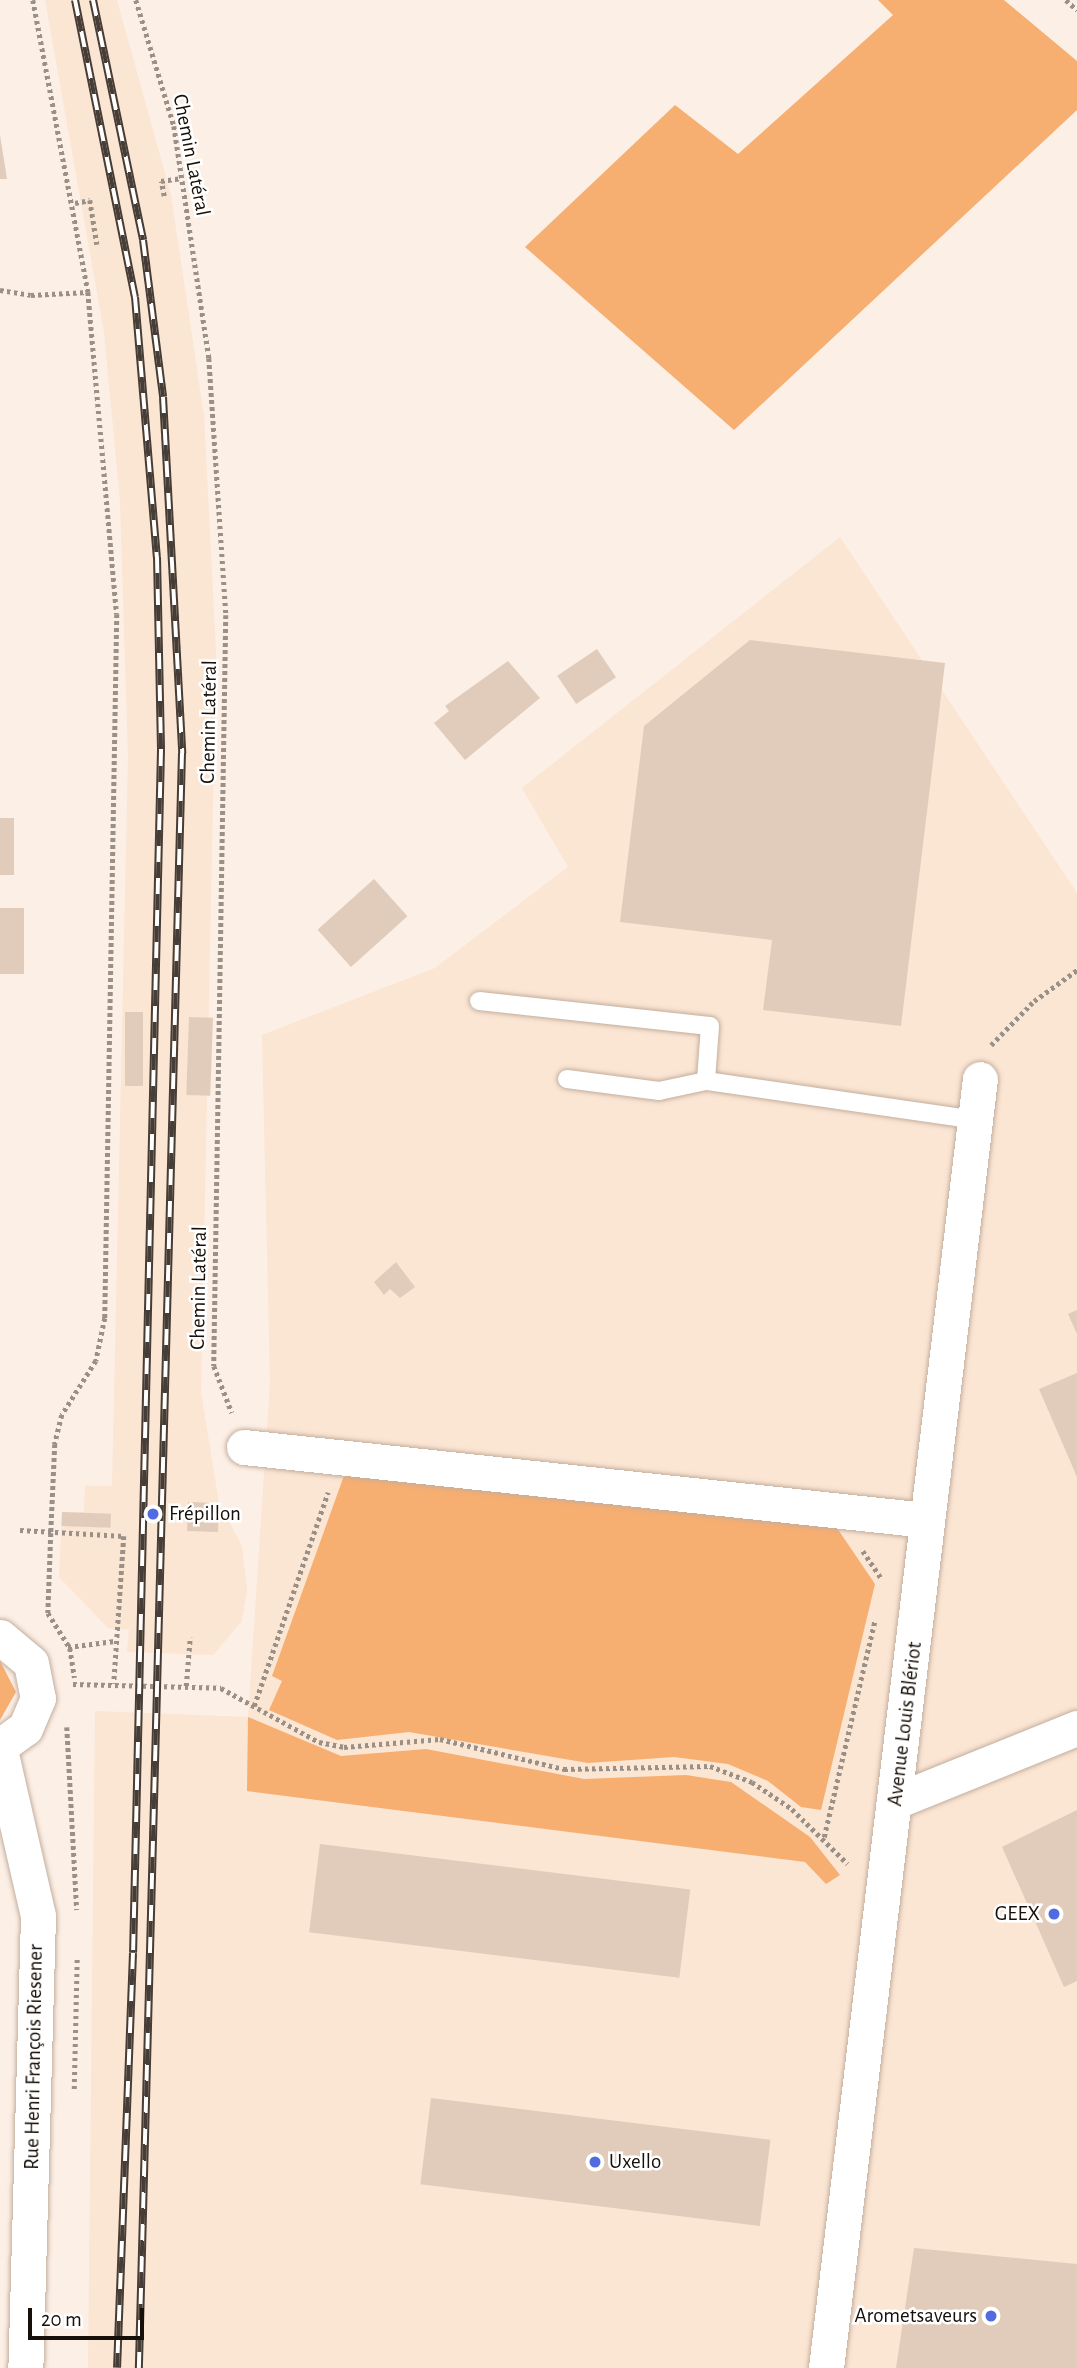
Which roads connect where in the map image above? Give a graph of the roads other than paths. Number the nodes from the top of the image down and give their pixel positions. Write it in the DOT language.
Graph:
graph roads {
  1 [pos="479,1000"];
  2 [pos="567,1079"];
  3 [pos="980,1079"];
  4 [pos="706,1081"];
  5 [pos="975,1120"];
  6 [pos="244,1447"];
  7 [pos="926,1521"];
  8 [pos="0,1637"];
  9 [pos="1077,1728"];
  10 [pos="0,1748"];
  11 [pos="896,1801"];
  12 [pos="25,2368"];
  13 [pos="826,2368"];
  1 -- 4 [label="lane"];
  2 -- 4 [label="lane"];
  3 -- 5 [label="street, Avenue Louis Blériot"];
  4 -- 5 [label="lane"];
  5 -- 7 [label="street, Avenue Louis Blériot"];
  6 -- 7 [label="street"];
  7 -- 11 [label="street, Avenue Louis Blériot"];
  8 -- 10 [label="street"];
  9 -- 11 [label="street"];
  10 -- 12 [label="street, Rue Henri François Riesener"];
  11 -- 13 [label="street, Avenue Louis Blériot"];
}
